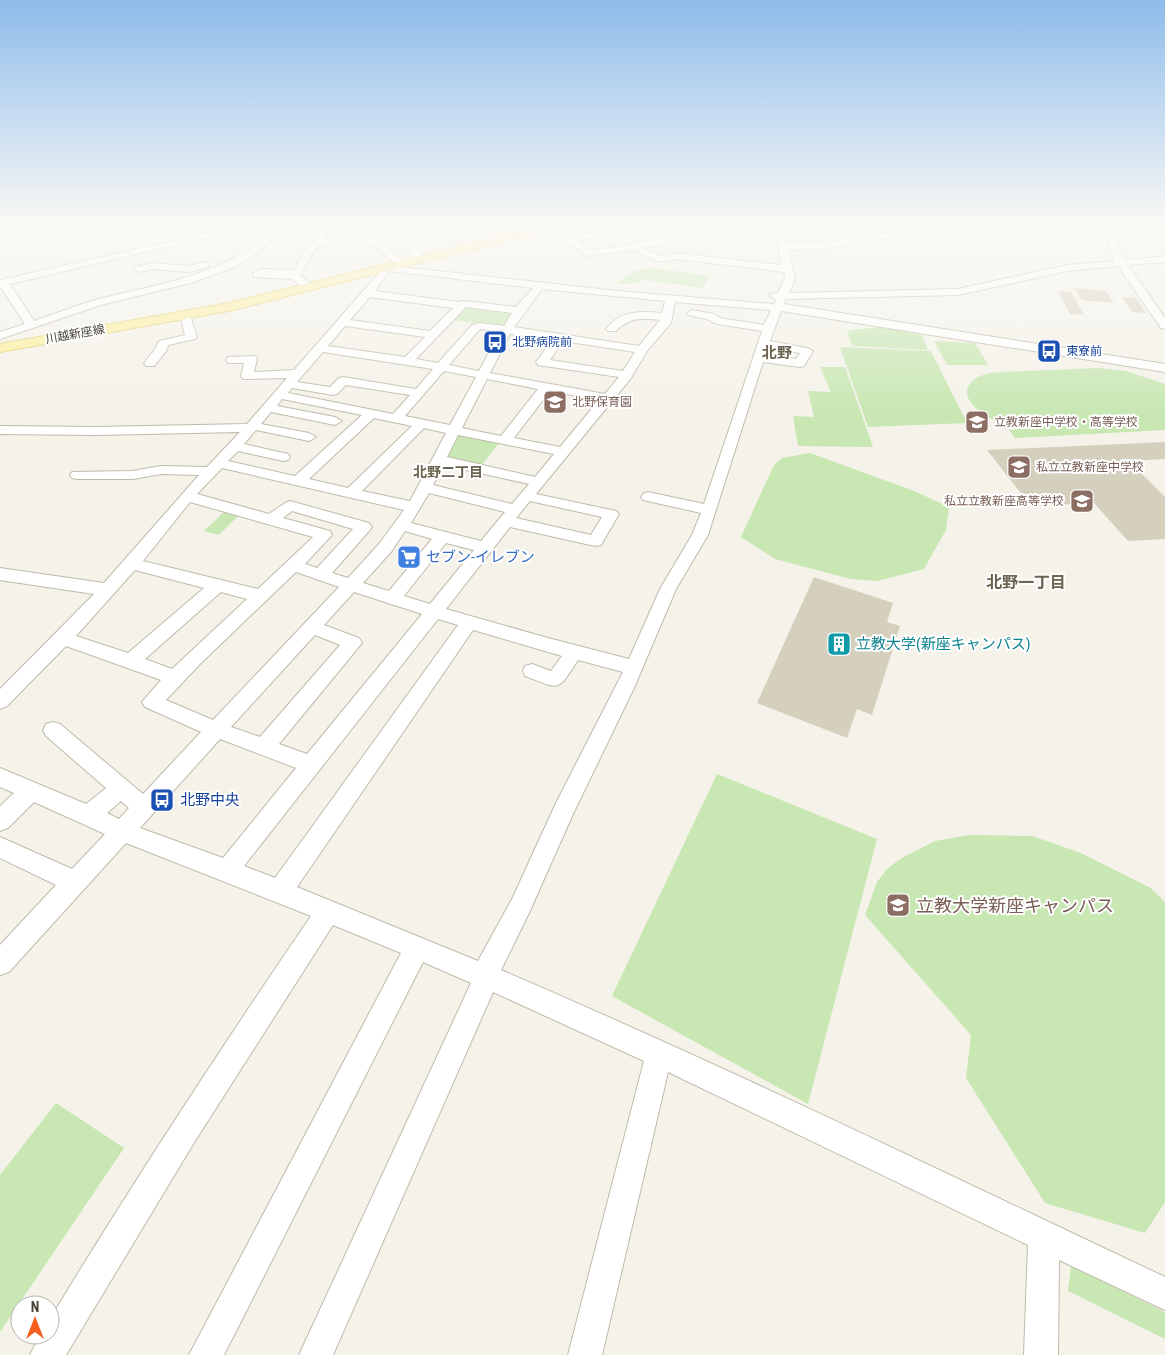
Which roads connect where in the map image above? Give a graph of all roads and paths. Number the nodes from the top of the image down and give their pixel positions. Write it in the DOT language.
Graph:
graph roads {
  1 [pos="6,288"];
  2 [pos="127,288"];
  3 [pos="308,288"];
  4 [pos="372,288"];
  5 [pos="520,288"];
  6 [pos="520,288"];
  7 [pos="786,288"];
  8 [pos="975,288"];
  9 [pos="1139,288"];
  10 [pos="368,293"];
  11 [pos="524,297"];
  12 [pos="671,298"];
  13 [pos="781,301"];
  14 [pos="461,306"];
  15 [pos="692,313"];
  16 [pos="186,315"];
  17 [pos="665,317"];
  18 [pos="343,322"];
  19 [pos="31,325"];
  20 [pos="1165,326"];
  21 [pos="612,329"];
  22 [pos="768,329"];
  23 [pos="508,330"];
  24 [pos="433,335"];
  25 [pos="0,336"];
  26 [pos="560,337"];
  27 [pos="0,348"];
  28 [pos="320,348"];
  29 [pos="642,350"];
  30 [pos="232,360"];
  31 [pos="408,361"];
  32 [pos="150,363"];
  33 [pos="442,367"];
  34 [pos="1165,368"];
  35 [pos="396,370"];
  36 [pos="297,374"];
  37 [pos="484,374"];
  38 [pos="627,375"];
  39 [pos="432,376"];
  40 [pos="289,384"];
  41 [pos="547,386"];
  42 [pos="418,393"];
  43 [pos="279,395"];
  44 [pos="608,398"];
  45 [pos="268,408"];
  46 [pos="372,413"];
  47 [pos="397,418"];
  48 [pos="335,421"];
  49 [pos="422,424"];
  50 [pos="251,427"];
  51 [pos="0,430"];
  52 [pos="455,430"];
  53 [pos="309,437"];
  54 [pos="505,440"];
  55 [pos="235,446"];
  56 [pos="564,452"];
  57 [pos="283,457"];
  58 [pos="440,460"];
  59 [pos="215,467"];
  60 [pos="77,475"];
  61 [pos="299,480"];
  62 [pos="538,482"];
  63 [pos="425,488"];
  64 [pos="352,492"];
  65 [pos="187,496"];
  66 [pos="526,496"];
  67 [pos="648,497"];
  68 [pos="414,507"];
  69 [pos="709,510"];
  70 [pos="511,515"];
  71 [pos="271,520"];
  72 [pos="403,526"];
  73 [pos="443,536"];
  74 [pos="486,548"];
  75 [pos="132,564"];
  76 [pos="294,566"];
  77 [pos="0,574"];
  78 [pos="320,575"];
  79 [pos="352,584"];
  80 [pos="217,586"];
  81 [pos="108,590"];
  82 [pos="261,596"];
  83 [pos="394,597"];
  84 [pos="435,610"];
  85 [pos="470,621"];
  86 [pos="311,627"];
  87 [pos="64,638"];
  88 [pos="574,652"];
  89 [pos="131,661"];
  90 [pos="633,666"];
  91 [pos="532,671"];
  92 [pos="175,677"];
  93 [pos="0,701"];
  94 [pos="53,730"];
  95 [pos="217,730"];
  96 [pos="264,747"];
  97 [pos="311,764"];
  98 [pos="0,777"];
  99 [pos="122,788"];
  100 [pos="31,790"];
  101 [pos="144,807"];
  102 [pos="88,816"];
  103 [pos="0,821"];
  104 [pos="121,830"];
  105 [pos="0,847"];
  106 [pos="227,870"];
  107 [pos="74,882"];
  108 [pos="280,891"];
  109 [pos="328,911"];
  110 [pos="417,947"];
  111 [pos="0,963"];
  112 [pos="487,976"];
  113 [pos="659,1054"];
  114 [pos="1044,1236"];
  115 [pos="1165,1294"];
  116 [pos="47,1355"];
  117 [pos="206,1355"];
  118 [pos="316,1355"];
  119 [pos="585,1355"];
  120 [pos="1041,1355"];
  1 -- 19 [label="street"];
  2 -- 19 [label="street"];
  3 -- 16 [label="main road, 川越新座線"];
  4 -- 10 [label="street"];
  5 -- 11 [label="street"];
  6 -- 11 [label="street"];
  7 -- 13 [label="street"];
  8 -- 13 [label="street"];
  9 -- 20 [label="street"];
  10 -- 14 [label="street"];
  10 -- 18 [label="street"];
  11 -- 12 [label="street"];
  11 -- 14 [label="street"];
  11 -- 23 [label="street"];
  12 -- 13 [label="street"];
  12 -- 17 [label="street"];
  13 -- 22 [label="street"];
  13 -- 34 [label="street"];
  14 -- 24 [label="street"];
  15 -- 22 [label="street"];
  16 -- 27 [label="main road, 川越新座線"];
  16 -- 32 [label="street"];
  17 -- 21 [label="street"];
  17 -- 29 [label="street"];
  18 -- 24 [label="street"];
  18 -- 28 [label="street"];
  19 -- 25 [label="street"];
  22 -- 69 [label="street"];
  23 -- 26 [label="street"];
  23 -- 33 [label="street"];
  23 -- 37 [label="street"];
  24 -- 31 [label="street"];
  26 -- 29 [label="street"];
  26 -- 38 [label="street"];
  28 -- 31 [label="street"];
  28 -- 36 [label="street"];
  29 -- 38 [label="street"];
  30 -- 36 [label="street"];
  31 -- 33 [label="street"];
  33 -- 37 [label="street"];
  33 -- 39 [label="street"];
  35 -- 39 [label="street"];
  36 -- 40 [label="street"];
  37 -- 41 [label="street"];
  37 -- 52 [label="street"];
  38 -- 44 [label="street"];
  39 -- 42 [label="street"];
  40 -- 42 [label="street"];
  40 -- 43 [label="street"];
  41 -- 44 [label="street"];
  41 -- 54 [label="street"];
  42 -- 47 [label="street"];
  43 -- 45 [label="street"];
  43 -- 46 [label="street"];
  44 -- 56 [label="street"];
  45 -- 48 [label="street"];
  45 -- 50 [label="street"];
  46 -- 47 [label="street"];
  46 -- 61 [label="street"];
  47 -- 49 [label="street"];
  49 -- 52 [label="street"];
  49 -- 64 [label="street"];
  50 -- 51 [label="street"];
  50 -- 53 [label="street"];
  50 -- 55 [label="street"];
  52 -- 54 [label="street"];
  52 -- 58 [label="street"];
  54 -- 56 [label="street"];
  55 -- 57 [label="street"];
  55 -- 59 [label="street"];
  56 -- 62 [label="street"];
  58 -- 62 [label="street"];
  58 -- 63 [label="street"];
  59 -- 60 [label="street"];
  59 -- 61 [label="street"];
  59 -- 65 [label="street"];
  61 -- 64 [label="street"];
  62 -- 66 [label="street"];
  63 -- 68 [label="street"];
  63 -- 70 [label="street"];
  64 -- 68 [label="street"];
  65 -- 71 [label="street"];
  65 -- 75 [label="street"];
  66 -- 70 [label="street"];
  66 -- 70 [label="street"];
  67 -- 69 [label="street"];
  68 -- 72 [label="street"];
  69 -- 90 [label="street"];
  70 -- 74 [label="street"];
  71 -- 76 [label="street"];
  71 -- 78 [label="street"];
  72 -- 73 [label="street"];
  72 -- 79 [label="street"];
  73 -- 74 [label="street"];
  73 -- 83 [label="street"];
  74 -- 84 [label="street"];
  75 -- 80 [label="street"];
  75 -- 81 [label="street"];
  76 -- 78 [label="street"];
  76 -- 82 [label="street"];
  77 -- 81 [label="street"];
  78 -- 79 [label="street"];
  79 -- 83 [label="street"];
  79 -- 86 [label="street"];
  80 -- 82 [label="street"];
  80 -- 89 [label="street"];
  81 -- 87 [label="street"];
  82 -- 92 [label="street"];
  83 -- 84 [label="street"];
  84 -- 85 [label="street"];
  84 -- 97 [label="street"];
  85 -- 88 [label="street"];
  85 -- 108 [label="street"];
  86 -- 95 [label="street"];
  86 -- 96 [label="street"];
  87 -- 89 [label="street"];
  87 -- 93 [label="street"];
  88 -- 90 [label="street"];
  88 -- 91 [label="street"];
  89 -- 92 [label="street"];
  90 -- 112 [label="street"];
  92 -- 95 [label="street"];
  94 -- 99 [label="street"];
  95 -- 96 [label="street"];
  95 -- 101 [label="street"];
  96 -- 97 [label="street"];
  97 -- 106 [label="street"];
  98 -- 100 [label="street"];
  99 -- 101 [label="street"];
  99 -- 102 [label="street"];
  100 -- 102 [label="street"];
  100 -- 103 [label="street"];
  101 -- 104 [label="street"];
  102 -- 104 [label="street"];
  104 -- 106 [label="street"];
  104 -- 107 [label="street"];
  105 -- 107 [label="street"];
  106 -- 108 [label="street"];
  107 -- 111 [label="street"];
  108 -- 109 [label="street"];
  109 -- 110 [label="street"];
  109 -- 116 [label="street"];
  110 -- 112 [label="street"];
  110 -- 117 [label="street"];
  112 -- 113 [label="street"];
  112 -- 118 [label="street"];
  113 -- 114 [label="street"];
  113 -- 119 [label="street"];
  114 -- 115 [label="street"];
  114 -- 120 [label="street"];
}
